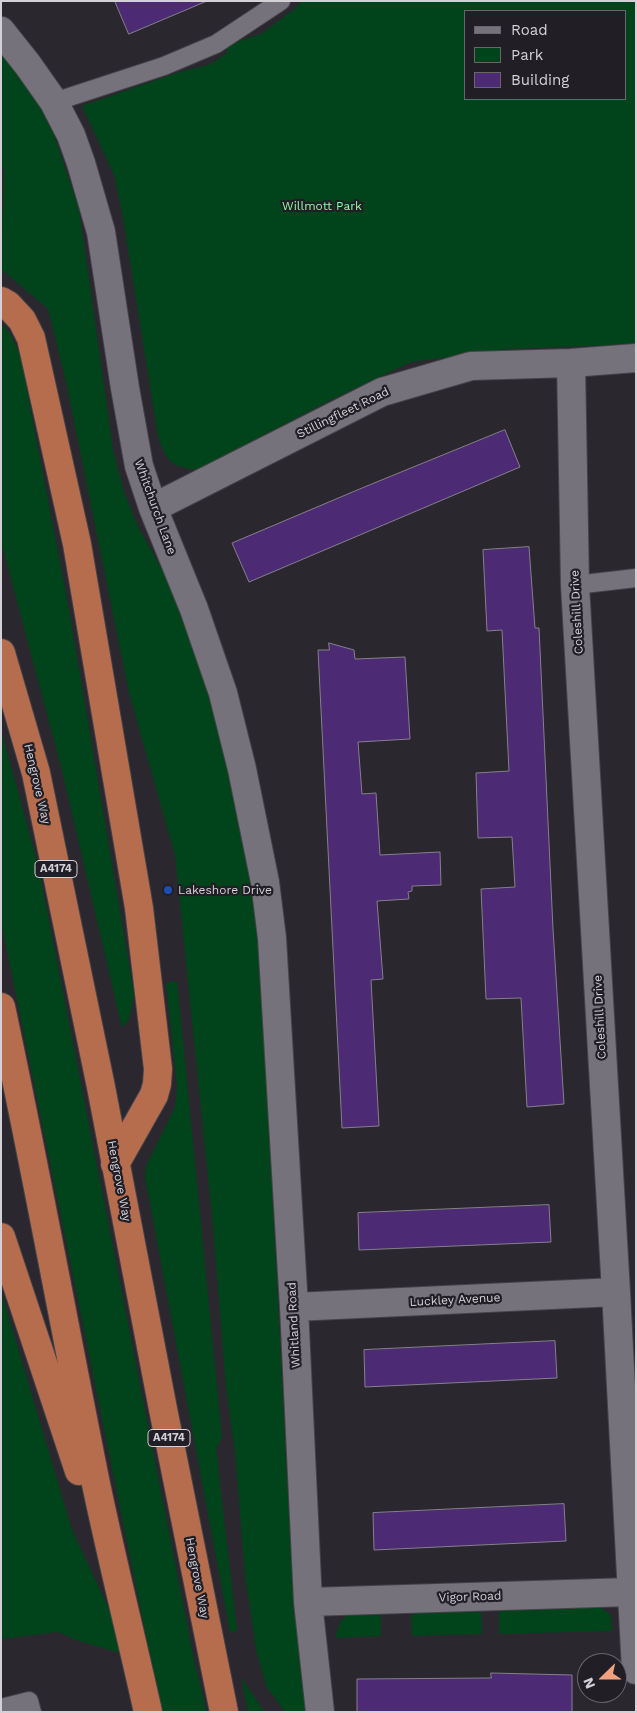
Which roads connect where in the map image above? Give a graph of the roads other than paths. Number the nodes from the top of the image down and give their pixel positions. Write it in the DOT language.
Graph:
graph roads {
  1 [pos="281,1"];
  2 [pos="1,32"];
  3 [pos="54,102"];
  4 [pos="1,302"];
  5 [pos="636,358"];
  6 [pos="571,363"];
  7 [pos="153,508"];
  8 [pos="636,578"];
  9 [pos="575,585"];
  10 [pos="1,653"];
  11 [pos="272,938"];
  12 [pos="1,1007"];
  13 [pos="115,1164"];
  14 [pos="1,1237"];
  15 [pos="616,1292"];
  16 [pos="294,1307"];
  17 [pos="632,1522"];
  18 [pos="116,1576"];
  19 [pos="631,1592"];
  20 [pos="308,1602"];
  21 [pos="636,1670"];
  22 [pos="1,1708"];
  23 [pos="32,1712"];
  24 [pos="148,1712"];
  25 [pos="224,1712"];
  26 [pos="320,1712"];
  1 -- 3 [label="lane"];
  2 -- 3 [label="street, Whitchurch Lane"];
  3 -- 7 [label="street, Whitchurch Lane"];
  4 -- 13 [label="highway"];
  5 -- 6 [label="street, Stillingfleet Road"];
  6 -- 7 [label="street, Stillingfleet Road"];
  6 -- 9 [label="street, Coleshill Drive"];
  7 -- 11 [label="street, Whitchurch Lane"];
  8 -- 9 [label="lane"];
  9 -- 15 [label="street, Coleshill Drive"];
  10 -- 13 [label="highway, Hengrove Way / A4174"];
  11 -- 16 [label="street, Whitland Road"];
  12 -- 18 [label="highway"];
  13 -- 25 [label="highway, Hengrove Way / A4174"];
  14 -- 18 [label="highway"];
  15 -- 16 [label="street, Luckley Avenue"];
  15 -- 17 [label="street, Coleshill Drive"];
  16 -- 20 [label="street, Whitland Road"];
  17 -- 19 [label="street, Coleshill Drive"];
  18 -- 24 [label="highway"];
  19 -- 20 [label="street, Vigor Road"];
  19 -- 21 [label="street, Coleshill Drive"];
  20 -- 26 [label="street, Whitland Road"];
  22 -- 23 [label="lane"];
}
